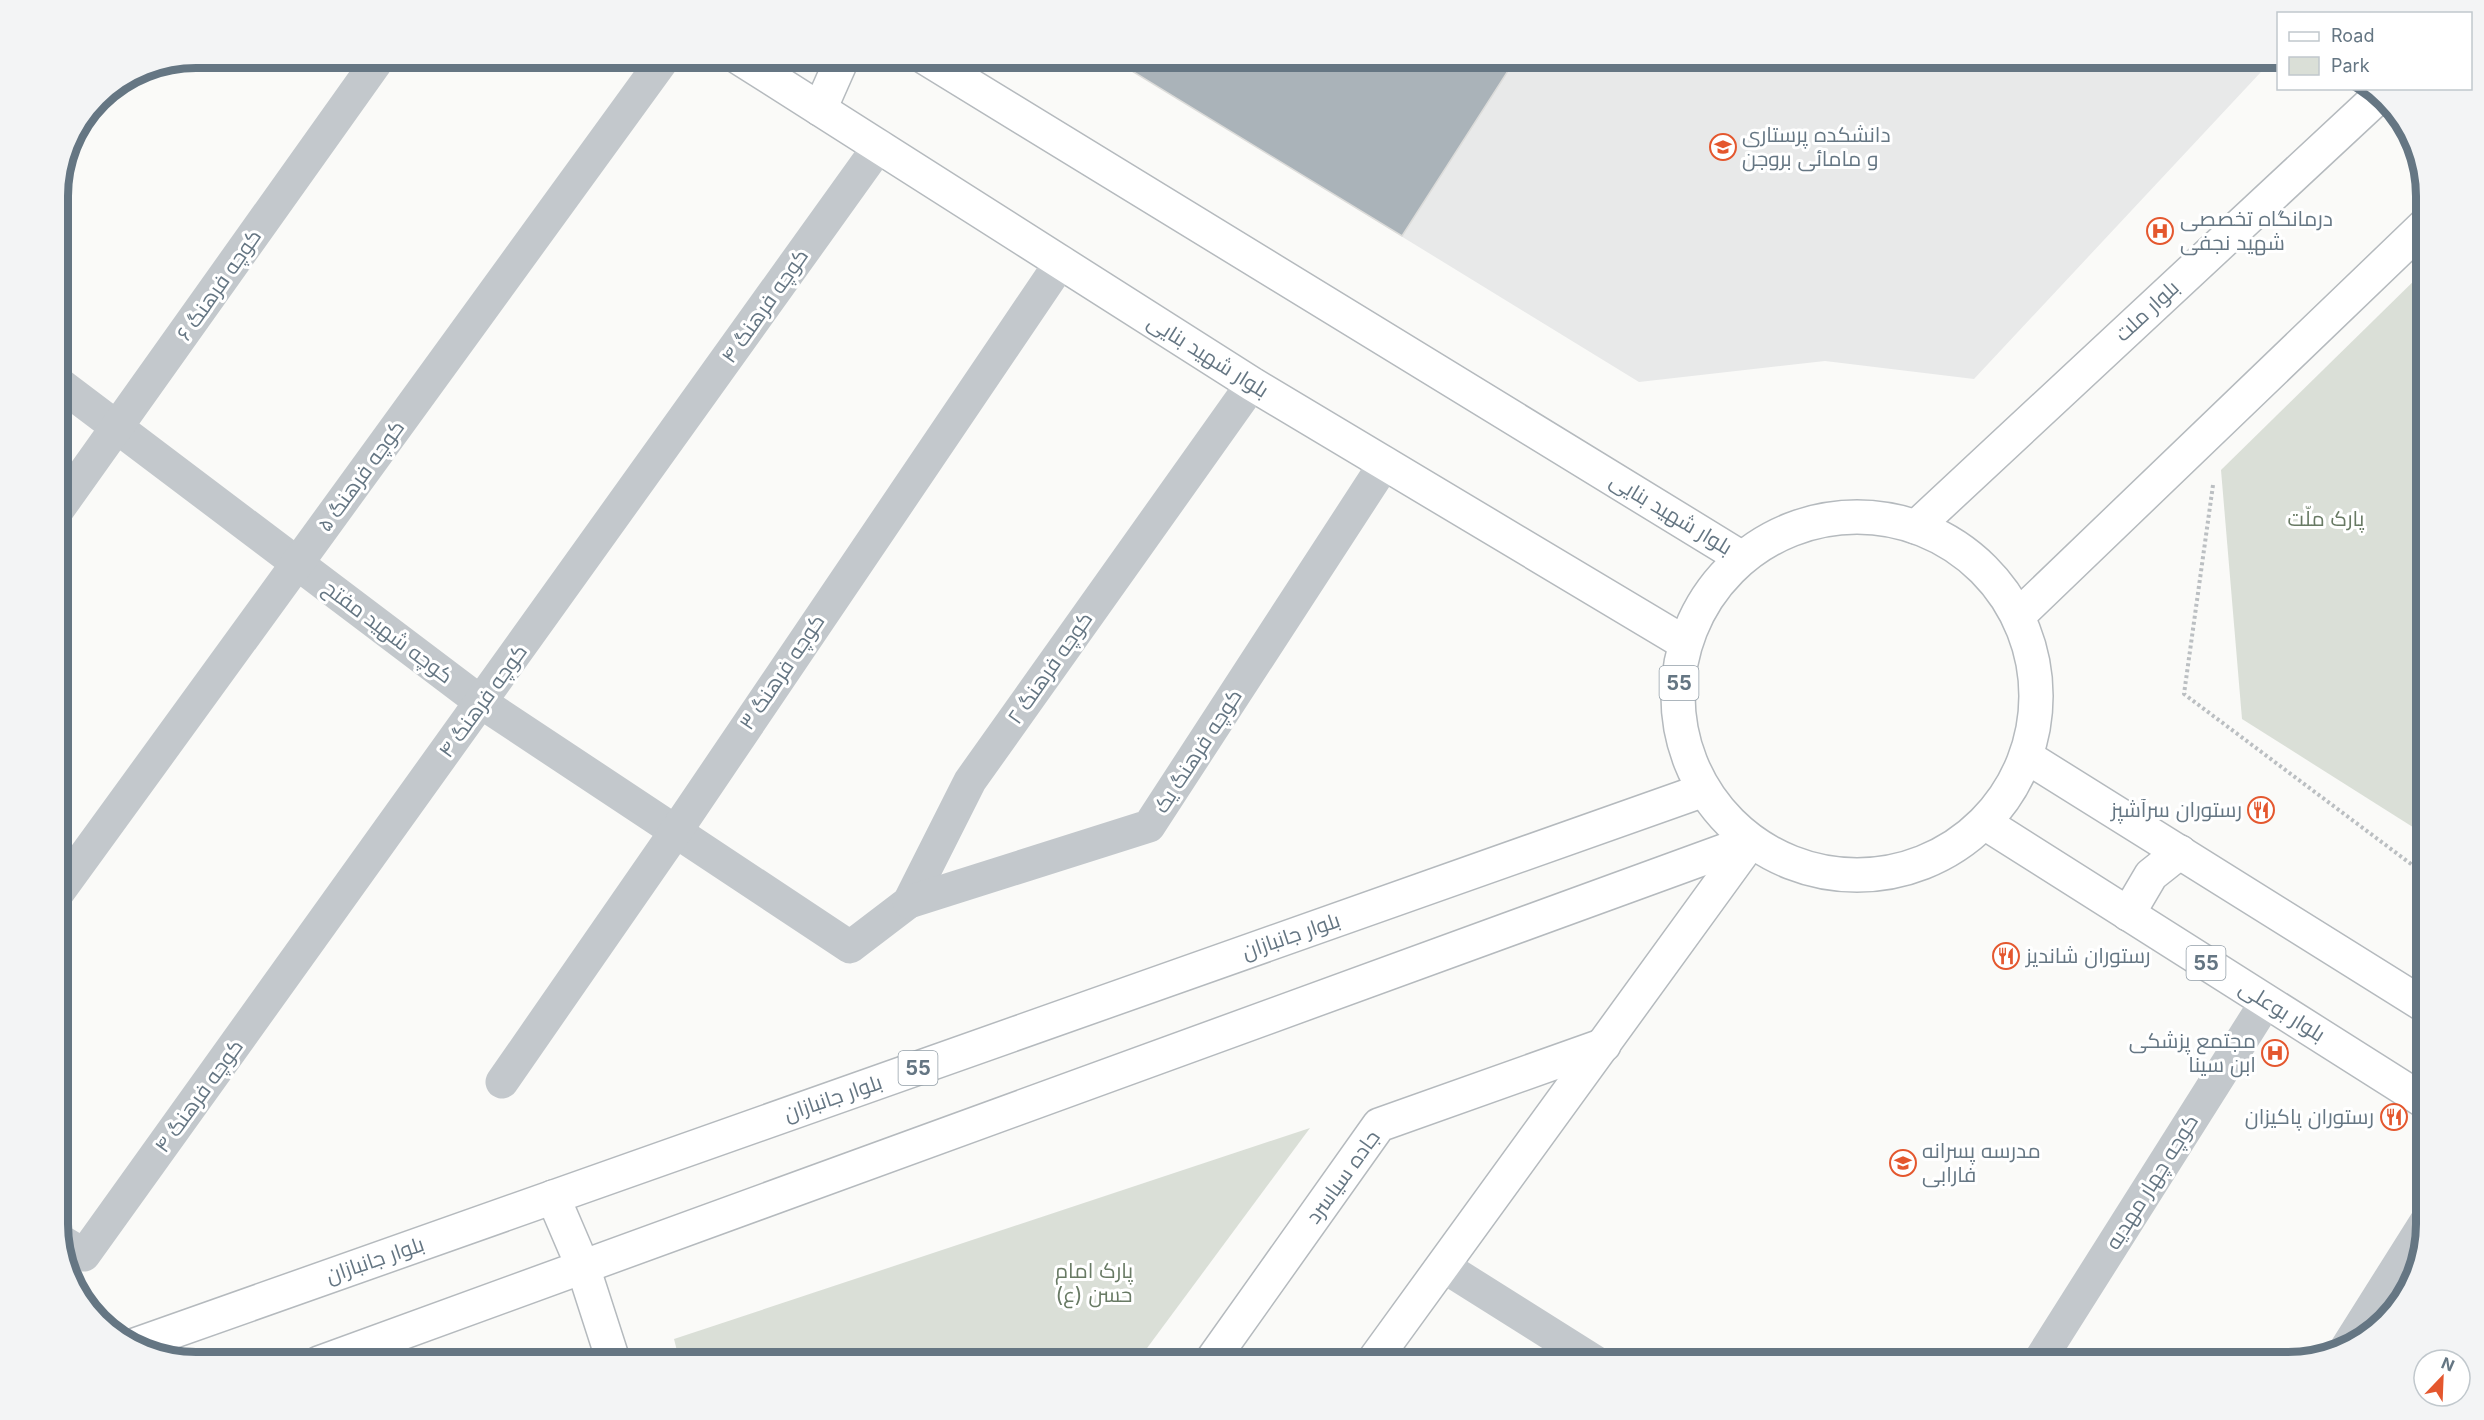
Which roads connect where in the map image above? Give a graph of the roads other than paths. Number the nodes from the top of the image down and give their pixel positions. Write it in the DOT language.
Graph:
graph roads {
  1 [pos="372,68"];
  2 [pos="657,68"];
  3 [pos="755,68"];
  4 [pos="838,68"];
  5 [pos="942,68"];
  6 [pos="2374,100"];
  7 [pos="820,109"];
  8 [pos="879,146"];
  9 [pos="2416,234"];
  10 [pos="1061,262"];
  11 [pos="1252,384"];
  12 [pos="68,389"];
  13 [pos="118,428"];
  14 [pos="1385,463"];
  15 [pos="68,496"];
  16 [pos="1916,527"];
  17 [pos="1742,558"];
  18 [pos="298,563"];
  19 [pos="2018,616"];
  20 [pos="1685,643"];
  21 [pos="482,702"];
  22 [pos="2027,757"];
  23 [pos="1704,790"];
  24 [pos="1984,824"];
  25 [pos="676,831"];
  26 [pos="1751,841"];
  27 [pos="2180,852"];
  28 [pos="68,879"];
  29 [pos="909,903"];
  30 [pos="2128,915"];
  31 [pos="850,947"];
  32 [pos="2416,1000"];
  33 [pos="2266,1002"];
  34 [pos="1604,1045"];
  35 [pos="502,1082"];
  36 [pos="2416,1096"];
  37 [pos="552,1197"];
  38 [pos="2415,1239"];
  39 [pos="72,1247"];
  40 [pos="1443,1266"];
  41 [pos="583,1267"];
  42 [pos="2356,1332"];
  43 [pos="144,1342"];
  44 [pos="349,1352"];
  45 [pos="610,1352"];
  46 [pos="1218,1352"];
  47 [pos="1380,1352"];
  48 [pos="1580,1352"];
  49 [pos="2045,1352"];
  1 -- 13 [label="street, کوچه فرهنگ ۶"];
  2 -- 18 [label="street, کوچه فرهنگ ۵"];
  3 -- 7 [label="main road, بلوار شهید بنایی"];
  4 -- 7 [label="main road"];
  5 -- 17 [label="main road, بلوار شهید بنایی"];
  6 -- 16 [label="main road, بلوار ملت"];
  7 -- 8 [label="main road, بلوار شهید بنایی"];
  8 -- 10 [label="main road, بلوار شهید بنایی"];
  8 -- 21 [label="street, کوچه فرهنگ ۴"];
  9 -- 19 [label="main road"];
  10 -- 11 [label="main road, بلوار شهید بنایی"];
  10 -- 25 [label="street, کوچه فرهنگ ۳"];
  11 -- 14 [label="main road, بلوار شهید بنایی"];
  11 -- 29 [label="street, کوچه فرهنگ ۲"];
  12 -- 13 [label="street, کوچه شهید مفتح"];
  13 -- 15 [label="street, کوچه فرهنگ ۶"];
  13 -- 18 [label="street, کوچه شهید مفتح"];
  14 -- 20 [label="main road, بلوار شهید بنایی"];
  14 -- 29 [label="street, کوچه فرهنگ یک"];
  16 -- 17 [label="main road, 55"];
  16 -- 19 [label="main road, 55"];
  17 -- 20 [label="main road, 55"];
  18 -- 21 [label="street, کوچه شهید مفتح"];
  18 -- 28 [label="street, کوچه فرهنگ ۵"];
  19 -- 22 [label="main road, 55"];
  20 -- 23 [label="main road, 55"];
  21 -- 25 [label="street, کوچه شهید مفتح"];
  21 -- 39 [label="street, کوچه فرهنگ ۴"];
  22 -- 24 [label="main road, 55"];
  22 -- 27 [label="main road"];
  23 -- 26 [label="main road, 55"];
  23 -- 37 [label="main road, بلوار جانبازان / 55"];
  24 -- 26 [label="main road, 55"];
  24 -- 30 [label="main road, بلوار بوعلی / 55"];
  25 -- 31 [label="street, کوچه شهید مفتح"];
  25 -- 35 [label="street, کوچه فرهنگ ۳"];
  26 -- 34 [label="main road"];
  26 -- 41 [label="main road"];
  27 -- 30 [label="main road"];
  27 -- 32 [label="main road"];
  29 -- 31 [label="street, کوچه فرهنگ ۲"];
  30 -- 33 [label="main road, بلوار بوعلی / 55"];
  33 -- 36 [label="main road, بلوار بوعلی / 55"];
  33 -- 49 [label="street, کوچه چهار مهدیه"];
  34 -- 40 [label="main road"];
  34 -- 46 [label="main road, جاده سیاسرد"];
  37 -- 41 [label="main road"];
  37 -- 43 [label="main road, بلوار جانبازان / 55"];
  38 -- 42 [label="street"];
  40 -- 47 [label="main road"];
  40 -- 48 [label="street"];
  41 -- 44 [label="main road"];
  41 -- 45 [label="main road"];
}
